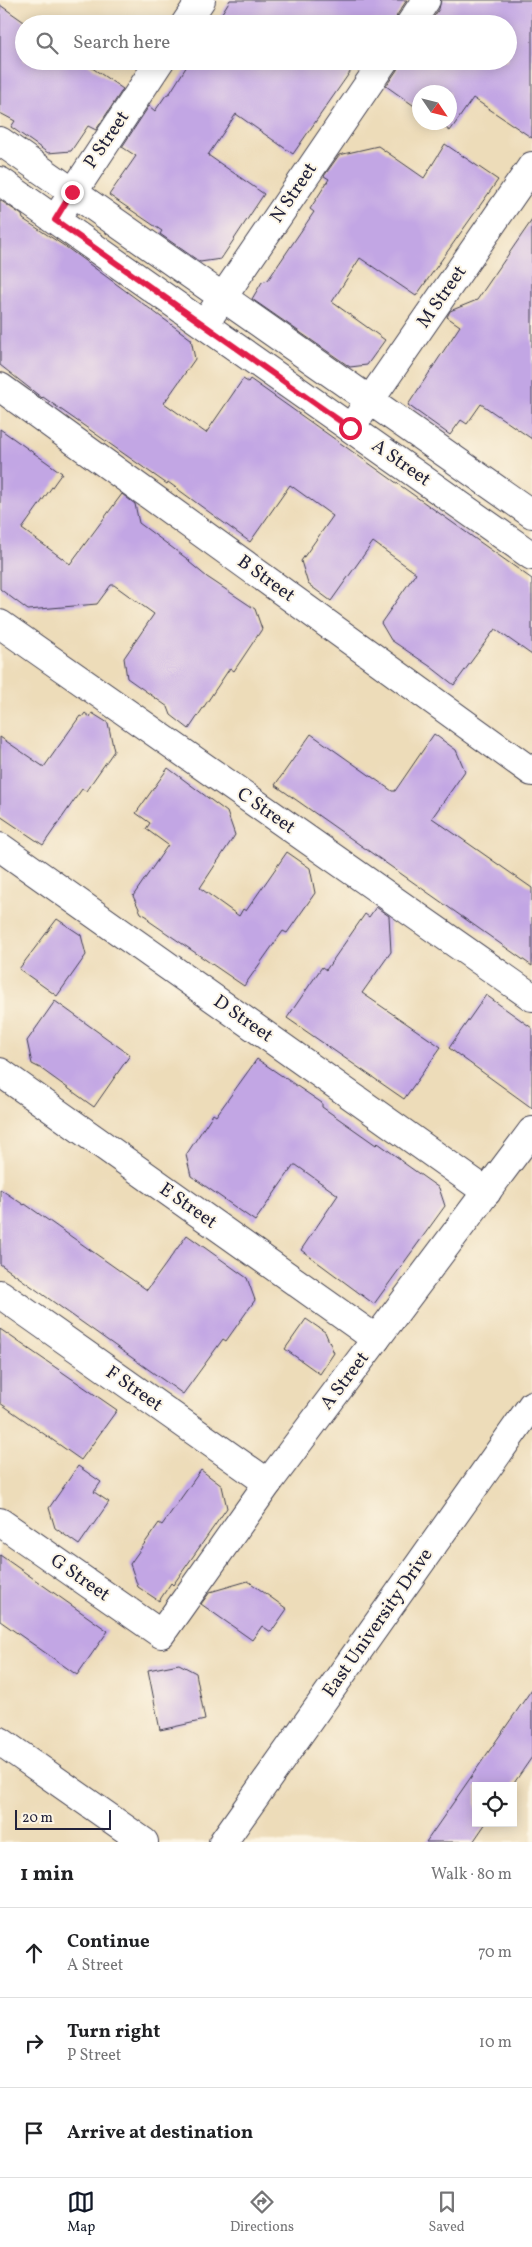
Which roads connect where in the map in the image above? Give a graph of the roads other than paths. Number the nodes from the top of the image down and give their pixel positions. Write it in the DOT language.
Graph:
graph roads {
  1 [pos="201,0"];
  2 [pos="426,0"];
  3 [pos="191,15"];
  4 [pos="416,15"];
  5 [pos="154,70"];
  6 [pos="378,70"];
  7 [pos="0,141"];
  8 [pos="532,166"];
  9 [pos="0,181"];
  10 [pos="72,192"];
  11 [pos="55,220"];
  12 [pos="223,298"];
  13 [pos="204,325"];
  14 [pos="0,387"];
  15 [pos="370,401"];
  16 [pos="350,428"];
  17 [pos="529,505"];
  18 [pos="503,535"];
  19 [pos="532,556"];
  20 [pos="0,624"];
  21 [pos="532,772"];
  22 [pos="0,847"];
  23 [pos="532,997"];
  24 [pos="0,1072"];
  25 [pos="532,1131"];
  26 [pos="487,1192"];
  27 [pos="0,1294"];
  28 [pos="376,1339"];
  29 [pos="532,1404"];
  30 [pos="268,1483"];
  31 [pos="0,1522"];
  32 [pos="161,1634"];
  33 [pos="0,1741"];
  34 [pos="144,1842"];
  35 [pos="223,1842"];
  1 -- 3 [label="street"];
  2 -- 4 [label="street"];
  5 -- 10 [label="street, P Street"];
  6 -- 12 [label="street, N Street"];
  7 -- 10 [label="street, A Street"];
  8 -- 15 [label="street, M Street"];
  9 -- 11 [label="street, A Street"];
  10 -- 11 [label="street, P Street"];
  10 -- 12 [label="street, A Street"];
  11 -- 13 [label="street, A Street"];
  12 -- 13 [label="street, N Street"];
  12 -- 15 [label="street, A Street"];
  13 -- 16 [label="street, A Street"];
  14 -- 21 [label="street, B Street"];
  15 -- 16 [label="street, M Street"];
  15 -- 17 [label="street, A Street"];
  16 -- 18 [label="street, A Street"];
  17 -- 18 [label="street"];
  18 -- 19 [label="street, A Street"];
  20 -- 23 [label="street, C Street"];
  22 -- 26 [label="street, D Street"];
  24 -- 28 [label="street, E Street"];
  25 -- 26 [label="street, A Street"];
  26 -- 28 [label="street, A Street"];
  27 -- 30 [label="street, F Street"];
  28 -- 30 [label="street, A Street"];
  29 -- 35 [label="street, East University Drive"];
  30 -- 32 [label="street, A Street"];
  31 -- 32 [label="street, G Street"];
  33 -- 34 [label="street"];
}
